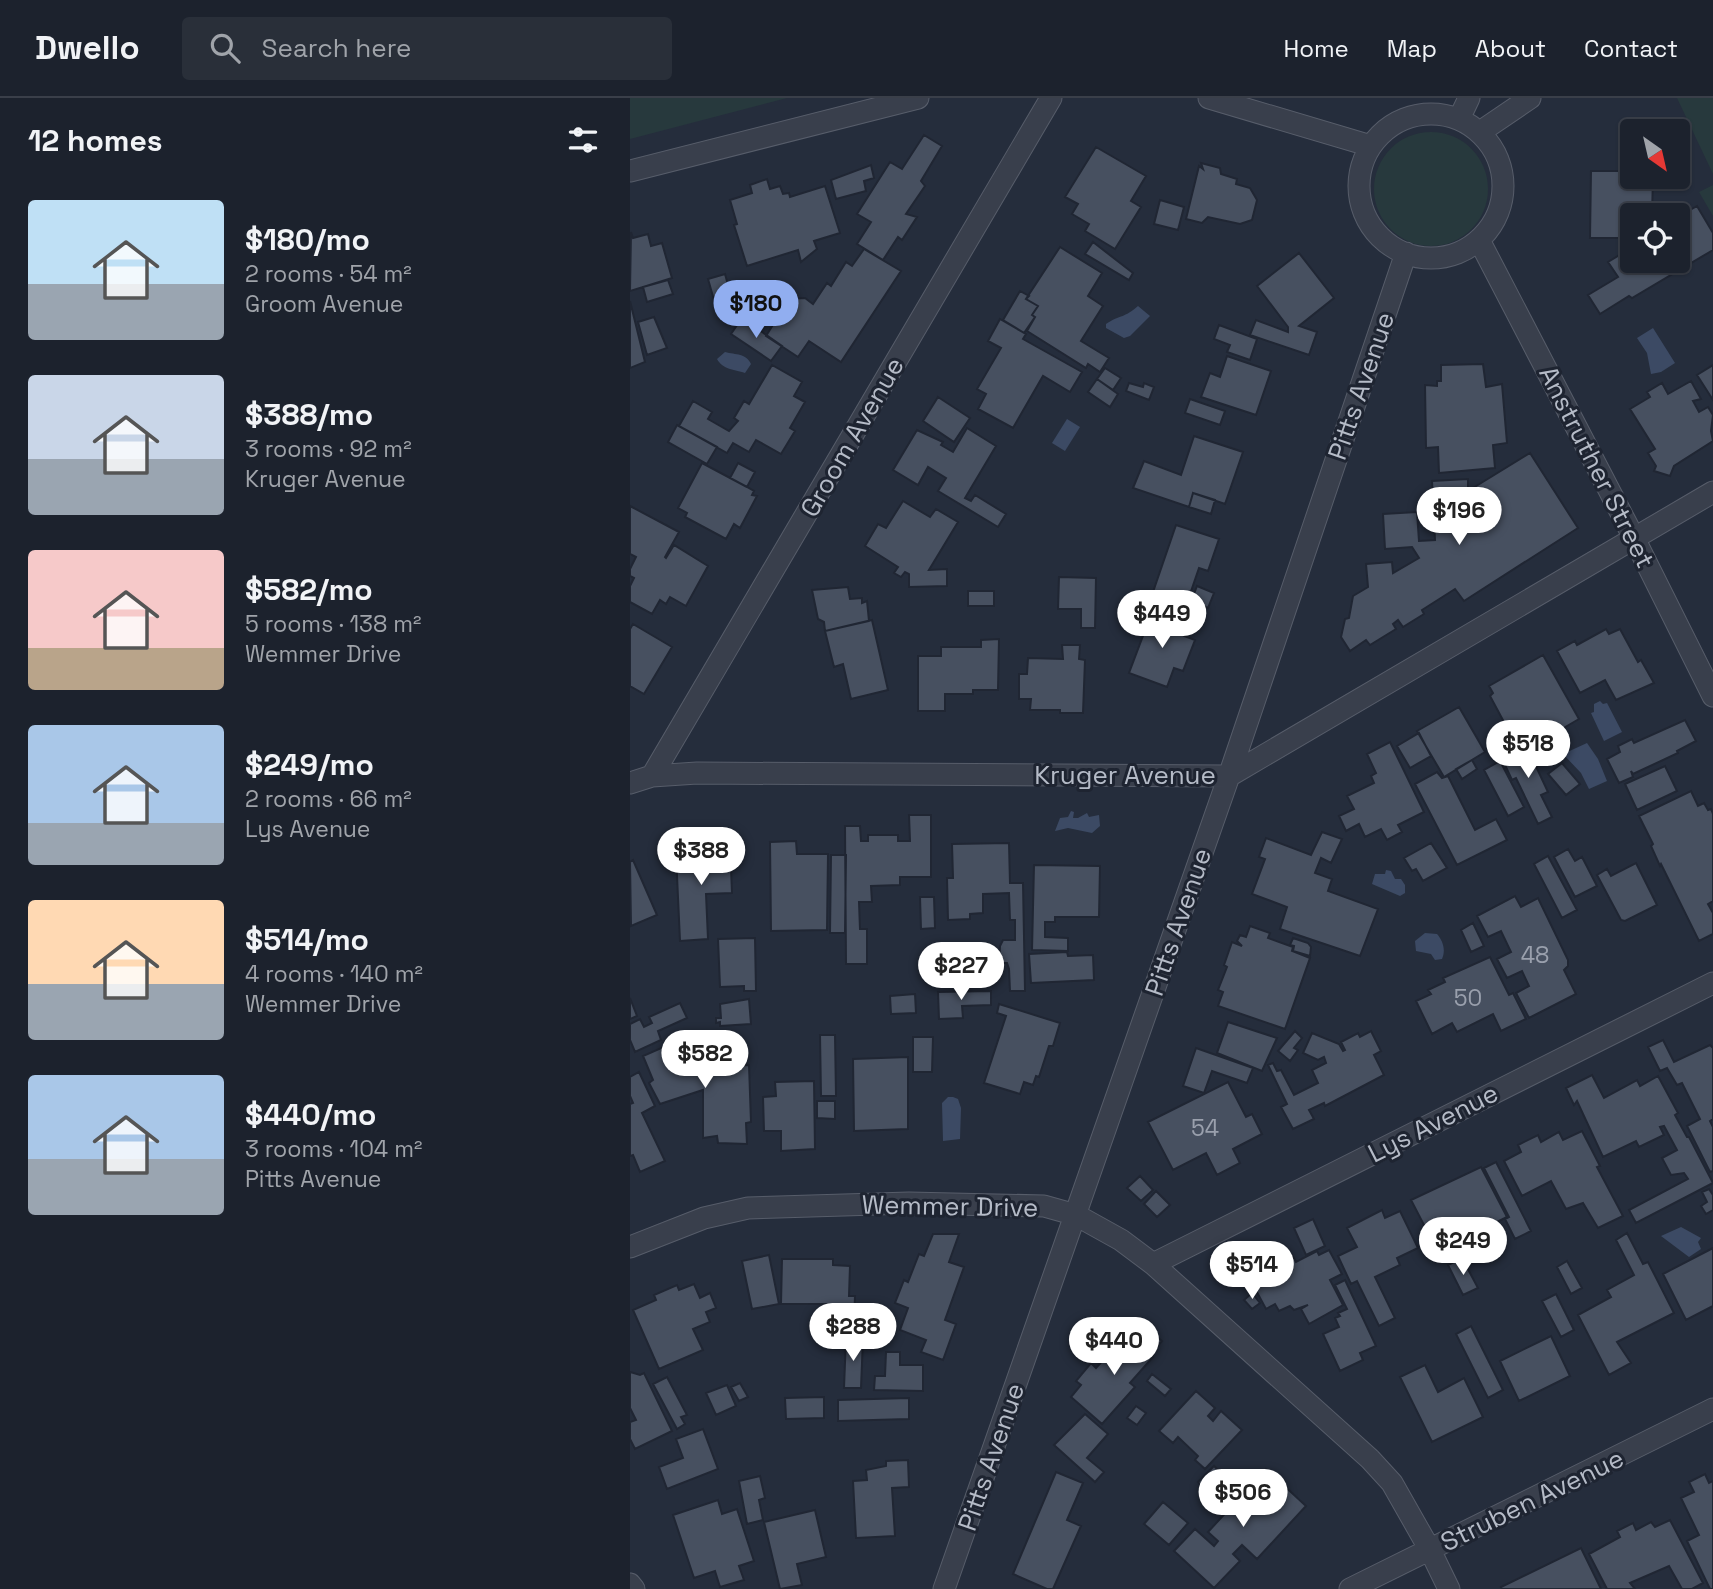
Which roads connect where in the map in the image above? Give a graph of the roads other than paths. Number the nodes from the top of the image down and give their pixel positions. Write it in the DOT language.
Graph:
graph roads {
  1 [pos="918,98"];
  2 [pos="1051,98"];
  3 [pos="1209,98"];
  4 [pos="1469,98"];
  5 [pos="1530,98"];
  6 [pos="1459,119"];
  7 [pos="1480,132"];
  8 [pos="1371,146"];
  9 [pos="630,171"];
  10 [pos="1479,240"];
  11 [pos="1406,253"];
  12 [pos="1713,492"];
  13 [pos="1634,538"];
  14 [pos="1713,696"];
  15 [pos="652,776"];
  16 [pos="1229,776"];
  17 [pos="630,783"];
  18 [pos="1713,983"];
  19 [pos="1076,1215"];
  20 [pos="630,1247"];
  21 [pos="1153,1264"];
  22 [pos="1713,1409"];
  23 [pos="1430,1550"];
  24 [pos="630,1584"];
  25 [pos="635,1589"];
  26 [pos="944,1589"];
  27 [pos="1350,1589"];
  28 [pos="1449,1589"];
  1 -- 9 [label="street"];
  2 -- 15 [label="street, Groom Avenue"];
  3 -- 8 [label="street"];
  4 -- 6 [label="street"];
  5 -- 7 [label="street"];
  6 -- 7 [label="street"];
  6 -- 8 [label="street"];
  7 -- 10 [label="street"];
  8 -- 11 [label="street"];
  10 -- 11 [label="street"];
  10 -- 13 [label="street, Anstruther Street"];
  11 -- 16 [label="street, Pitts Avenue"];
  12 -- 13 [label="street, Kruger Avenue"];
  13 -- 14 [label="street, Anstruther Street"];
  13 -- 16 [label="street, Kruger Avenue"];
  15 -- 16 [label="street, Kruger Avenue"];
  15 -- 17 [label="street, Kruger Avenue"];
  16 -- 19 [label="street, Pitts Avenue"];
  18 -- 21 [label="street, Lys Avenue"];
  19 -- 20 [label="street, Wemmer Drive"];
  19 -- 21 [label="street, Wemmer Drive"];
  19 -- 26 [label="street, Pitts Avenue"];
  21 -- 23 [label="street, Wemmer Drive"];
  22 -- 23 [label="street, Struben Avenue"];
  23 -- 27 [label="street, Struben Avenue"];
  23 -- 28 [label="street, Wemmer Drive"];
  24 -- 25 [label="street"];
}
